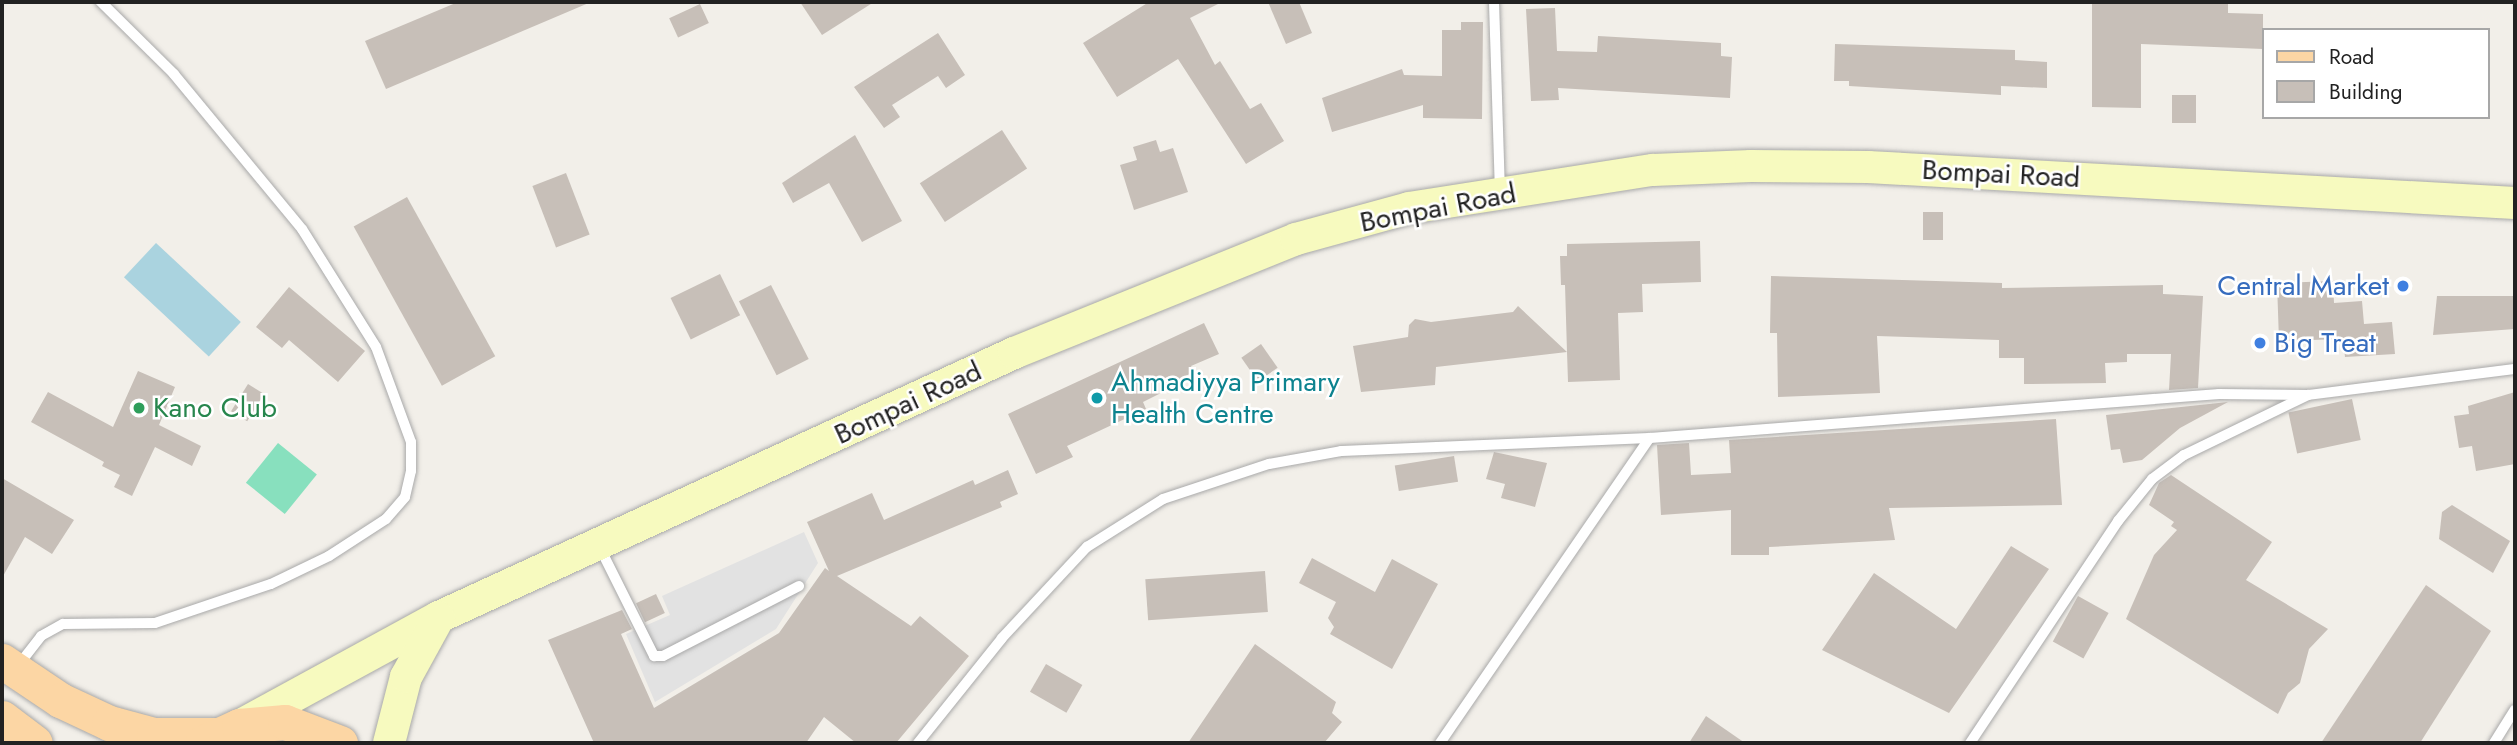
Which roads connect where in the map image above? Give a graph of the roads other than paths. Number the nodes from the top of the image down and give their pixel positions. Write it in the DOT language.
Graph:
graph roads {
  1 [pos="102,2"];
  2 [pos="1494,2"];
  3 [pos="1500,194"];
  4 [pos="2515,203"];
  5 [pos="2515,369"];
  6 [pos="2308,395"];
  7 [pos="1650,438"];
  8 [pos="598,545"];
  9 [pos="799,586"];
  10 [pos="439,617"];
  11 [pos="9,665"];
  12 [pos="2515,710"];
  13 [pos="2,718"];
  14 [pos="218,734"];
  15 [pos="35,743"];
  16 [pos="340,743"];
  17 [pos="389,743"];
  18 [pos="918,743"];
  19 [pos="1440,743"];
  20 [pos="1970,743"];
  21 [pos="2494,743"];
  1 -- 11 [label="lane"];
  2 -- 3 [label="lane"];
  3 -- 4 [label="main road, Bompai Road"];
  3 -- 8 [label="main road, Bompai Road"];
  5 -- 6 [label="lane"];
  6 -- 7 [label="lane"];
  6 -- 20 [label="lane"];
  7 -- 18 [label="lane"];
  7 -- 19 [label="lane"];
  8 -- 9 [label="lane"];
  8 -- 10 [label="main road, Bompai Road"];
  10 -- 14 [label="main road, Bompai Road"];
  10 -- 17 [label="main road"];
  11 -- 14 [label="main road"];
  12 -- 21 [label="lane"];
  13 -- 15 [label="main road"];
  14 -- 16 [label="main road"];
}
